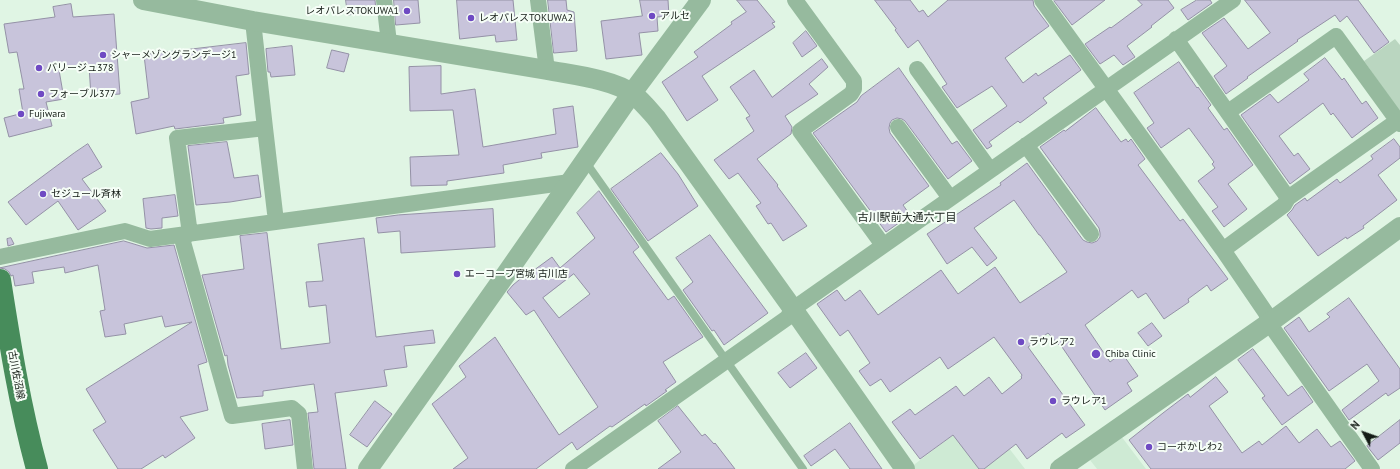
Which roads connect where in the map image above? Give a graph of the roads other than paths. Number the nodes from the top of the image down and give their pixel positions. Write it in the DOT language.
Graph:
graph roads {
  1 [pos="143,0"];
  2 [pos="384,0"];
  3 [pos="538,0"];
  4 [pos="701,0"];
  5 [pos="795,0"];
  6 [pos="1042,0"];
  7 [pos="1233,0"];
  8 [pos="253,21"];
  9 [pos="1176,39"];
  10 [pos="389,43"];
  11 [pos="918,69"];
  12 [pos="547,70"];
  13 [pos="1106,89"];
  14 [pos="632,93"];
  15 [pos="1228,112"];
  16 [pos="1399,122"];
  17 [pos="898,127"];
  18 [pos="265,128"];
  19 [pos="1026,145"];
  20 [pos="585,160"];
  21 [pos="990,170"];
  22 [pos="570,182"];
  23 [pos="950,198"];
  24 [pos="1288,198"];
  25 [pos="275,213"];
  26 [pos="1400,227"];
  27 [pos="1091,234"];
  28 [pos="185,235"];
  29 [pos="883,245"];
  30 [pos="1223,250"];
  31 [pos="0,257"];
  32 [pos="0,280"];
  33 [pos="793,309"];
  34 [pos="1269,323"];
  35 [pos="728,361"];
  36 [pos="1368,468"];
  37 [pos="37,469"];
  38 [pos="305,469"];
  39 [pos="368,469"];
  40 [pos="573,469"];
  41 [pos="804,469"];
  42 [pos="905,469"];
  43 [pos="1060,469"];
  1 -- 8 [label="street"];
  2 -- 10 [label="street"];
  3 -- 12 [label="street"];
  4 -- 14 [label="street"];
  5 -- 29 [label="street"];
  6 -- 13 [label="street"];
  7 -- 9 [label="street"];
  8 -- 10 [label="street"];
  8 -- 18 [label="street"];
  9 -- 13 [label="street"];
  9 -- 15 [label="street"];
  10 -- 12 [label="street"];
  11 -- 21 [label="street"];
  12 -- 14 [label="street"];
  13 -- 19 [label="street"];
  13 -- 30 [label="street"];
  14 -- 20 [label="street"];
  14 -- 33 [label="street"];
  15 -- 16 [label="street"];
  15 -- 24 [label="street"];
  16 -- 24 [label="street"];
  17 -- 23 [label="street"];
  18 -- 25 [label="street"];
  18 -- 28 [label="street"];
  19 -- 21 [label="street"];
  19 -- 27 [label="street"];
  20 -- 22 [label="street"];
  20 -- 35 [label="lane"];
  21 -- 23 [label="street"];
  22 -- 28 [label="street"];
  22 -- 39 [label="street"];
  23 -- 29 [label="street"];
  24 -- 30 [label="street"];
  26 -- 34 [label="street"];
  28 -- 31 [label="street"];
  28 -- 38 [label="street"];
  29 -- 33 [label="street"];
  30 -- 34 [label="street"];
  32 -- 37 [label="main road, 古川佐沼線"];
  33 -- 35 [label="street"];
  33 -- 42 [label="street"];
  34 -- 36 [label="street"];
  34 -- 43 [label="street"];
  35 -- 40 [label="street"];
  35 -- 41 [label="lane"];
}
